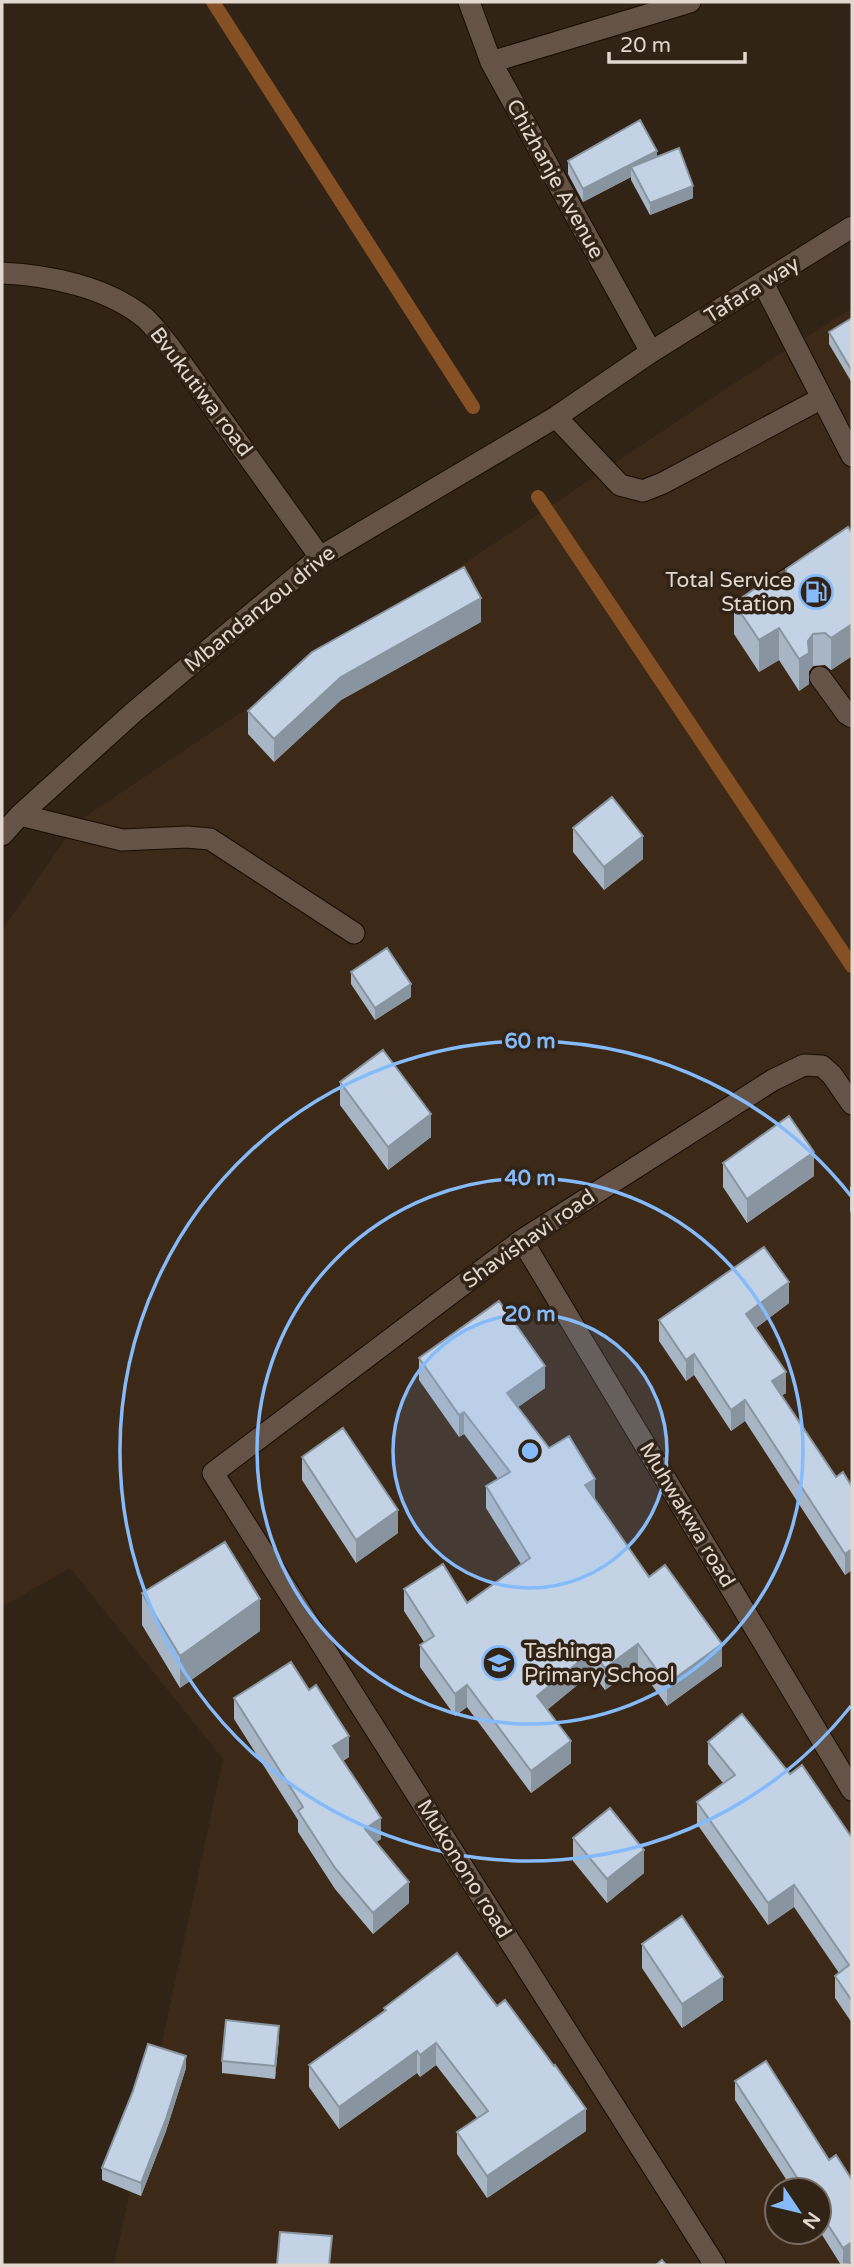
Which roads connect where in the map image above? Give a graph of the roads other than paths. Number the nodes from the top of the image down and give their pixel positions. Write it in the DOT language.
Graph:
graph roads {
  1 [pos="468,2"];
  2 [pos="690,2"];
  3 [pos="491,62"];
  4 [pos="852,227"];
  5 [pos="2,273"];
  6 [pos="763,284"];
  7 [pos="651,352"];
  8 [pos="822,398"];
  9 [pos="556,417"];
  10 [pos="852,456"];
  11 [pos="852,542"];
  12 [pos="320,557"];
  13 [pos="774,608"];
  14 [pos="820,677"];
  15 [pos="852,717"];
  16 [pos="20,815"];
  17 [pos="2,835"];
  18 [pos="354,933"];
  19 [pos="852,1104"];
  20 [pos="522,1240"];
  21 [pos="213,1473"];
  22 [pos="852,1790"];
  23 [pos="715,2265"];
  1 -- 3 [label="street, Chizhanje Avenue"];
  2 -- 3 [label="street"];
  3 -- 7 [label="street, Chizhanje Avenue"];
  4 -- 6 [label="street, Tafara way"];
  5 -- 12 [label="street, Bvukutiwa road"];
  6 -- 7 [label="street, Tafara way"];
  6 -- 8 [label="street"];
  7 -- 9 [label="street, Mbandanzou drive"];
  8 -- 9 [label="street"];
  8 -- 10 [label="street"];
  9 -- 12 [label="street, Mbandanzou drive"];
  11 -- 13 [label="street"];
  12 -- 16 [label="street, Mbandanzou drive"];
  14 -- 15 [label="street"];
  16 -- 17 [label="street, Mbandanzou drive"];
  16 -- 18 [label="street"];
  19 -- 20 [label="street, Shavishavi road"];
  20 -- 21 [label="street, Shavishavi road"];
  20 -- 22 [label="street, Muhwakwa road"];
  21 -- 23 [label="street, Mukonono road"];
}
